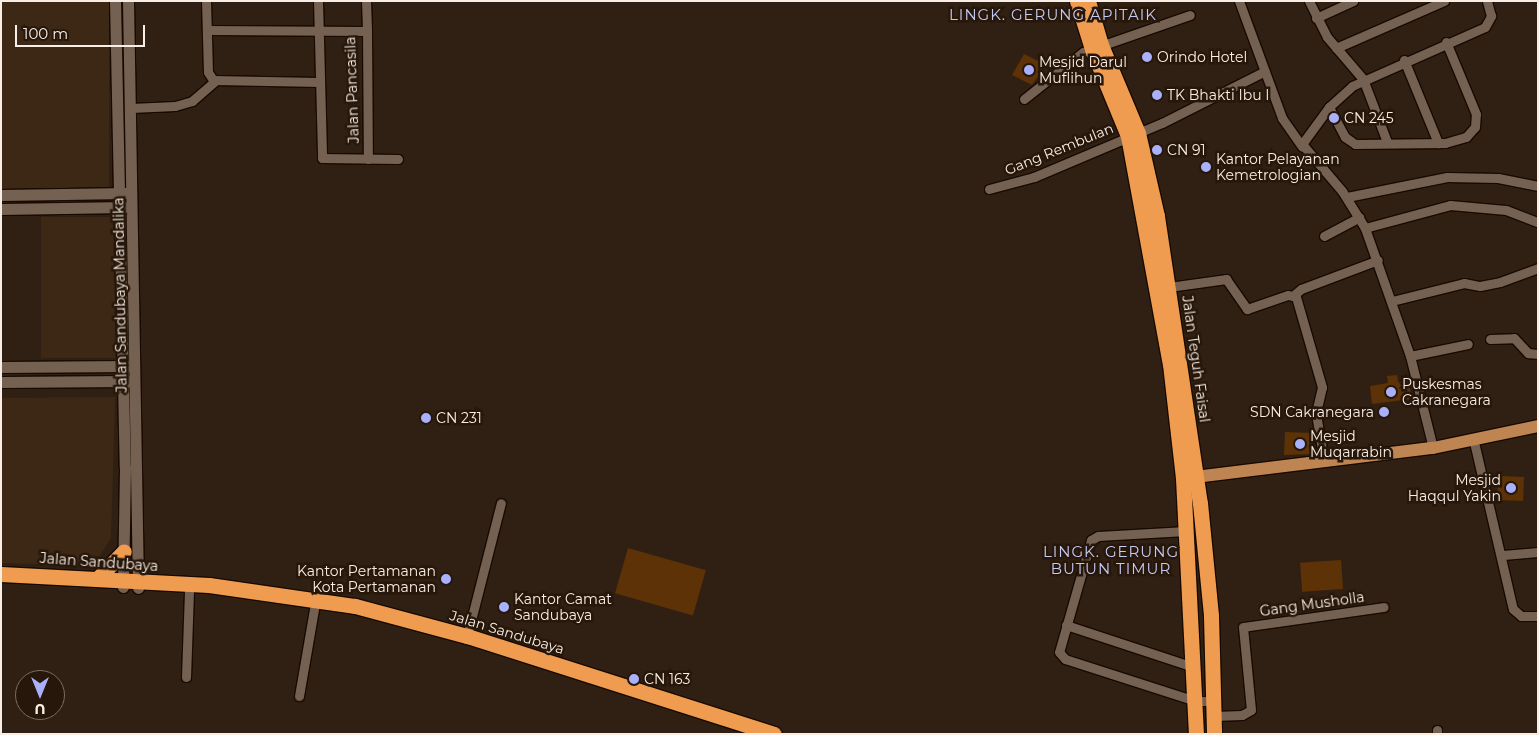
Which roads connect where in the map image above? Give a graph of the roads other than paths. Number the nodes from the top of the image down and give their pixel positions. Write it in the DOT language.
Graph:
graph roads {
  1 [pos="116,1"];
  2 [pos="128,1"];
  3 [pos="206,1"];
  4 [pos="318,1"];
  5 [pos="366,1"];
  6 [pos="1077,1"];
  7 [pos="1088,1"];
  8 [pos="1239,1"];
  9 [pos="1309,1"];
  10 [pos="1353,1"];
  11 [pos="1444,1"];
  12 [pos="1487,1"];
  13 [pos="1430,4"];
  14 [pos="1190,15"];
  15 [pos="1316,18"];
  16 [pos="208,30"];
  17 [pos="318,30"];
  18 [pos="366,31"];
  19 [pos="1446,42"];
  20 [pos="1096,47"];
  21 [pos="1336,48"];
  22 [pos="1404,60"];
  23 [pos="1265,72"];
  24 [pos="1363,79"];
  25 [pos="215,81"];
  26 [pos="319,82"];
  27 [pos="1024,99"];
  28 [pos="1329,107"];
  29 [pos="131,108"];
  30 [pos="1133,134"];
  31 [pos="1387,142"];
  32 [pos="1438,143"];
  33 [pos="1302,147"];
  34 [pos="368,159"];
  35 [pos="398,160"];
  36 [pos="1538,186"];
  37 [pos="989,189"];
  38 [pos="120,193"];
  39 [pos="133,193"];
  40 [pos="1,195"];
  41 [pos="1347,198"];
  42 [pos="120,207"];
  43 [pos="133,207"];
  44 [pos="1,209"];
  45 [pos="1359,217"];
  46 [pos="1538,222"];
  47 [pos="1365,228"];
  48 [pos="1324,236"];
  49 [pos="1378,260"];
  50 [pos="1538,268"];
  51 [pos="1169,287"];
  52 [pos="1293,295"];
  53 [pos="1392,301"];
  54 [pos="1490,339"];
  55 [pos="1468,344"];
  56 [pos="1538,354"];
  57 [pos="1410,356"];
  58 [pos="124,366"];
  59 [pos="136,366"];
  60 [pos="1,367"];
  61 [pos="124,381"];
  62 [pos="136,381"];
  63 [pos="1,382"];
  64 [pos="1538,426"];
  65 [pos="1474,442"];
  66 [pos="1433,448"];
  67 [pos="1324,462"];
  68 [pos="1189,478"];
  69 [pos="501,503"];
  70 [pos="1186,531"];
  71 [pos="124,551"];
  72 [pos="1538,552"];
  73 [pos="1503,555"];
  74 [pos="1,576"];
  75 [pos="98,578"];
  76 [pos="131,584"];
  77 [pos="225,590"];
  78 [pos="189,591"];
  79 [pos="316,598"];
  80 [pos="1384,607"];
  81 [pos="1192,616"];
  82 [pos="1211,616"];
  83 [pos="1538,616"];
  84 [pos="1066,624"];
  85 [pos="467,636"];
  86 [pos="1194,667"];
  87 [pos="186,677"];
  88 [pos="299,696"];
  89 [pos="1196,701"];
  90 [pos="1215,708"];
  91 [pos="774,734"];
  92 [pos="1196,734"];
  93 [pos="1214,734"];
  1 -- 38 [label="main road"];
  2 -- 29 [label="main road, Jalan Sandubaya Mandalika"];
  3 -- 16 [label="street"];
  4 -- 17 [label="street"];
  5 -- 18 [label="street"];
  6 -- 20 [label="highway, Jalan Teguh Faisal"];
  7 -- 20 [label="highway, Jalan Teguh Faisal"];
  8 -- 23 [label="street"];
  9 -- 15 [label="street"];
  10 -- 15 [label="street"];
  11 -- 13 [label="street"];
  12 -- 19 [label="street"];
  13 -- 21 [label="street"];
  14 -- 20 [label="street"];
  15 -- 21 [label="street"];
  16 -- 17 [label="street, Jalan Pancasila"];
  16 -- 25 [label="street"];
  17 -- 18 [label="street, Jalan Pancasila"];
  17 -- 26 [label="street"];
  18 -- 34 [label="street, Jalan Pancasila"];
  19 -- 22 [label="street"];
  19 -- 32 [label="street"];
  20 -- 27 [label="street"];
  20 -- 30 [label="highway, Jalan Teguh Faisal"];
  21 -- 24 [label="street"];
  22 -- 24 [label="street"];
  22 -- 32 [label="street"];
  23 -- 30 [label="street, Gang Rembulan"];
  23 -- 33 [label="street"];
  24 -- 28 [label="street"];
  24 -- 31 [label="street"];
  25 -- 26 [label="street"];
  25 -- 29 [label="street"];
  26 -- 34 [label="street"];
  28 -- 31 [label="street"];
  28 -- 33 [label="street"];
  29 -- 39 [label="main road, Jalan Sandubaya Mandalika"];
  30 -- 37 [label="street, Gang Rembulan"];
  30 -- 51 [label="highway, Jalan Teguh Faisal"];
  30 -- 68 [label="highway, Jalan Teguh Faisal"];
  31 -- 32 [label="street"];
  33 -- 41 [label="street"];
  34 -- 35 [label="street"];
  36 -- 41 [label="street"];
  38 -- 39 [label="main road"];
  38 -- 40 [label="main road"];
  38 -- 42 [label="main road"];
  39 -- 43 [label="main road, Jalan Sandubaya Mandalika"];
  41 -- 45 [label="street"];
  42 -- 43 [label="main road"];
  42 -- 44 [label="main road"];
  42 -- 58 [label="main road"];
  43 -- 59 [label="main road, Jalan Sandubaya Mandalika"];
  45 -- 47 [label="street"];
  45 -- 48 [label="street"];
  46 -- 47 [label="street"];
  47 -- 49 [label="street"];
  49 -- 52 [label="street"];
  49 -- 53 [label="street"];
  50 -- 53 [label="street"];
  51 -- 52 [label="street"];
  51 -- 68 [label="highway, Jalan Teguh Faisal"];
  52 -- 67 [label="street"];
  53 -- 57 [label="street"];
  54 -- 56 [label="street"];
  55 -- 57 [label="street"];
  57 -- 66 [label="street"];
  58 -- 59 [label="main road"];
  58 -- 60 [label="main road"];
  58 -- 61 [label="main road"];
  59 -- 62 [label="main road, Jalan Sandubaya Mandalika"];
  61 -- 62 [label="main road"];
  61 -- 63 [label="main road"];
  61 -- 71 [label="main road"];
  62 -- 76 [label="main road, Jalan Sandubaya Mandalika"];
  64 -- 65 [label="main road"];
  65 -- 66 [label="main road"];
  65 -- 73 [label="street"];
  66 -- 67 [label="main road"];
  67 -- 68 [label="main road"];
  68 -- 70 [label="highway, Jalan Teguh Faisal"];
  68 -- 82 [label="highway, Jalan Teguh Faisal"];
  69 -- 85 [label="street"];
  70 -- 81 [label="highway, Jalan Teguh Faisal"];
  70 -- 84 [label="street"];
  71 -- 75 [label="highway"];
  71 -- 76 [label="main road"];
  72 -- 73 [label="street"];
  73 -- 83 [label="street"];
  74 -- 75 [label="highway, Jalan Sandubaya"];
  74 -- 76 [label="highway, Jalan Sandubaya"];
  75 -- 76 [label="highway, Jalan Sandubaya"];
  76 -- 77 [label="highway, Jalan Sandubaya"];
  76 -- 78 [label="highway, Jalan Sandubaya"];
  77 -- 78 [label="highway, Jalan Sandubaya"];
  77 -- 79 [label="highway, Jalan Sandubaya"];
  78 -- 87 [label="street"];
  79 -- 85 [label="highway, Jalan Sandubaya"];
  79 -- 88 [label="street"];
  80 -- 90 [label="street, Gang Musholla"];
  81 -- 82 [label="highway"];
  81 -- 86 [label="highway, Jalan Teguh Faisal"];
  82 -- 90 [label="highway, Jalan Teguh Faisal"];
  84 -- 86 [label="street"];
  84 -- 89 [label="street"];
  85 -- 91 [label="highway, Jalan Sandubaya"];
  86 -- 89 [label="highway, Jalan Teguh Faisal"];
  89 -- 90 [label="street"];
  89 -- 92 [label="highway, Jalan Teguh Faisal"];
  90 -- 93 [label="highway, Jalan Teguh Faisal"];
}
